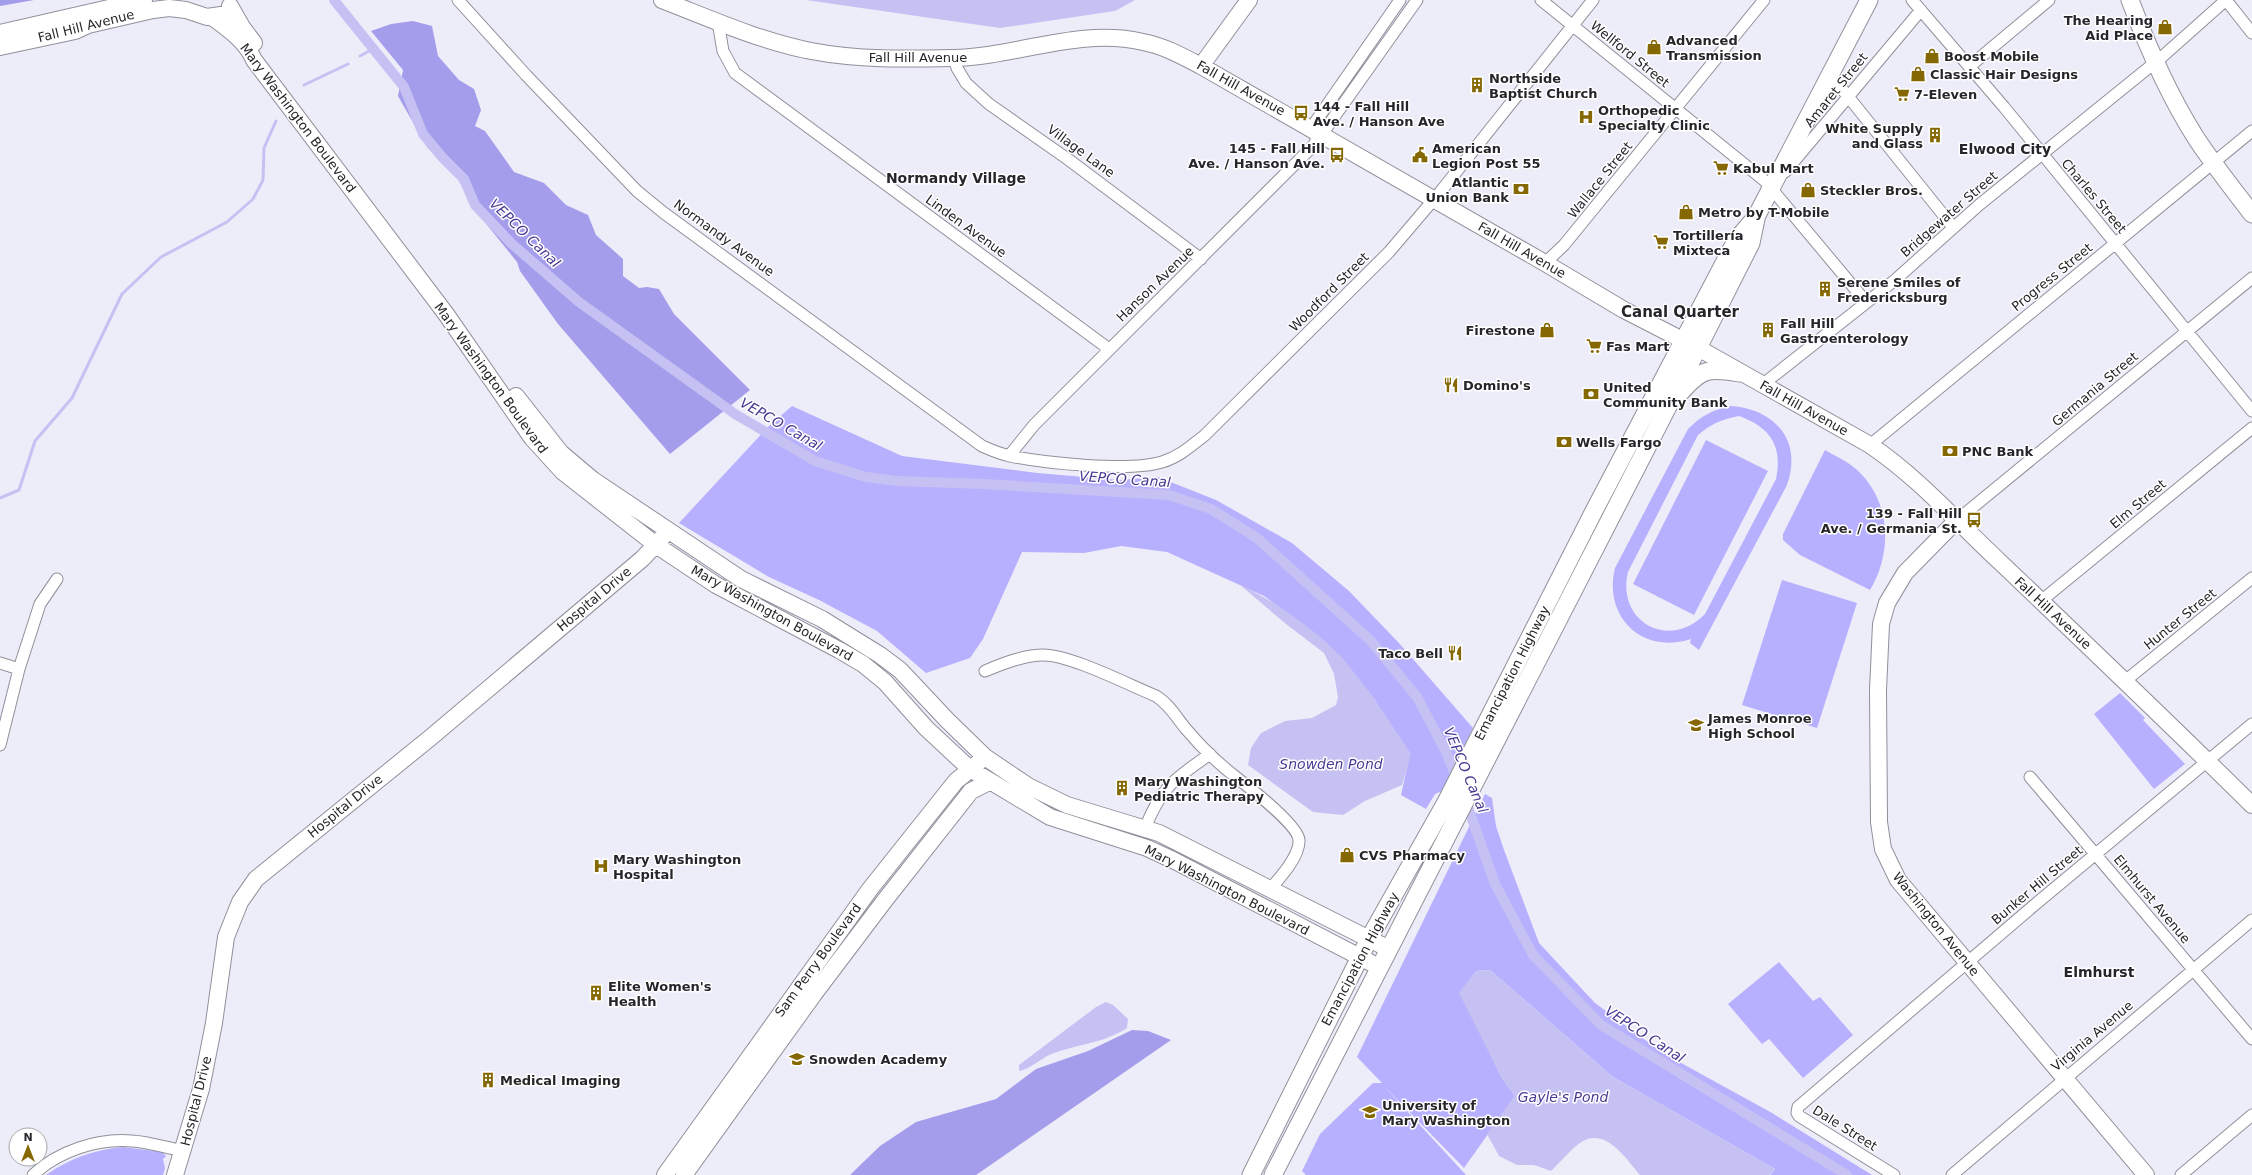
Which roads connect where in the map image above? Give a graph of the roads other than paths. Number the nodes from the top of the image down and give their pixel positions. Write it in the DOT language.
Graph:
graph roads {
  1 [pos="144,0"];
  2 [pos="458,0"];
  3 [pos="662,0"];
  4 [pos="1248,0"];
  5 [pos="1400,0"];
  6 [pos="1416,0"];
  7 [pos="1541,0"];
  8 [pos="1593,0"];
  9 [pos="1764,0"];
  10 [pos="1869,0"];
  11 [pos="1912,0"];
  12 [pos="2049,0"];
  13 [pos="2130,0"];
  14 [pos="2226,0"];
  15 [pos="233,2"];
  16 [pos="199,10"];
  17 [pos="1921,10"];
  18 [pos="718,22"];
  19 [pos="1573,25"];
  20 [pos="74,31"];
  21 [pos="0,33"];
  22 [pos="2252,33"];
  23 [pos="0,47"];
  24 [pos="954,58"];
  25 [pos="254,60"];
  26 [pos="2155,62"];
  27 [pos="1201,66"];
  28 [pos="1970,66"];
  29 [pos="1830,74"];
  30 [pos="1849,97"];
  31 [pos="1675,109"];
  32 [pos="2252,131"];
  33 [pos="1319,133"];
  34 [pos="2042,154"];
  35 [pos="2214,163"];
  36 [pos="1772,188"];
  37 [pos="1434,199"];
  38 [pos="2252,214"];
  39 [pos="1953,228"];
  40 [pos="2115,243"];
  41 [pos="1201,259"];
  42 [pos="1545,263"];
  43 [pos="2252,278"];
  44 [pos="1866,302"];
  45 [pos="2187,331"];
  46 [pos="1691,345"];
  47 [pos="1109,349"];
  48 [pos="1739,373"];
  49 [pos="1762,385"];
  50 [pos="1666,408"];
  51 [pos="2252,411"];
  52 [pos="2252,428"];
  53 [pos="1870,445"];
  54 [pos="1009,456"];
  55 [pos="1956,521"];
  56 [pos="668,530"];
  57 [pos="656,545"];
  58 [pos="2252,578"];
  59 [pos="57,580"];
  60 [pos="2041,602"];
  61 [pos="0,663"];
  62 [pos="19,669"];
  63 [pos="985,671"];
  64 [pos="2126,681"];
  65 [pos="2252,724"];
  66 [pos="0,744"];
  67 [pos="1210,754"];
  68 [pos="985,757"];
  69 [pos="2207,761"];
  70 [pos="970,769"];
  71 [pos="2030,777"];
  72 [pos="990,782"];
  73 [pos="2252,805"];
  74 [pos="1146,828"];
  75 [pos="2096,854"];
  76 [pos="1270,889"];
  77 [pos="2252,920"];
  78 [pos="1368,939"];
  79 [pos="1389,948"];
  80 [pos="1360,957"];
  81 [pos="1967,963"];
  82 [pos="1379,967"];
  83 [pos="2193,970"];
  84 [pos="2252,1039"];
  85 [pos="1842,1069"];
  86 [pos="2064,1078"];
  87 [pos="2252,1114"];
  88 [pos="184,1151"];
  89 [pos="33,1175"];
  90 [pos="175,1175"];
  91 [pos="665,1175"];
  92 [pos="684,1175"];
  93 [pos="1251,1175"];
  94 [pos="1273,1175"];
  95 [pos="1894,1175"];
  96 [pos="1952,1175"];
  97 [pos="2146,1175"];
  98 [pos="2181,1175"];
  1 -- 21 [label="street, Fall Hill Avenue"];
  2 -- 54 [label="street, Normandy Avenue"];
  3 -- 18 [label="street, Fall Hill Avenue"];
  4 -- 27 [label="street"];
  5 -- 33 [label="street, Hanson Avenue"];
  6 -- 33 [label="street, Hanson Avenue"];
  7 -- 19 [label="street, Wellford Street"];
  8 -- 19 [label="street, Woodford Street"];
  9 -- 31 [label="street, Wallace Street"];
  10 -- 29 [label="main road, Emancipation Highway"];
  11 -- 17 [label="street, Charles Street"];
  12 -- 28 [label="street"];
  13 -- 26 [label="main road"];
  14 -- 22 [label="street"];
  14 -- 26 [label="street, Bridgewater Street"];
  15 -- 16 [label="street"];
  15 -- 56 [label="street, Mary Washington Boulevard"];
  16 -- 20 [label="street, Fall Hill Avenue"];
  16 -- 25 [label="street, Mary Washington Boulevard"];
  17 -- 28 [label="street, Charles Street"];
  17 -- 30 [label="street, Amaret Street"];
  18 -- 24 [label="street, Fall Hill Avenue"];
  18 -- 47 [label="street, Linden Avenue"];
  19 -- 31 [label="street, Wellford Street"];
  19 -- 37 [label="street, Woodford Street"];
  20 -- 23 [label="street, Fall Hill Avenue"];
  20 -- 25 [label="street"];
  24 -- 27 [label="street, Fall Hill Avenue"];
  24 -- 41 [label="street, Village Lane"];
  25 -- 57 [label="street, Mary Washington Boulevard"];
  26 -- 34 [label="street, Bridgewater Street"];
  26 -- 35 [label="main road"];
  27 -- 33 [label="street, Fall Hill Avenue"];
  28 -- 34 [label="street, Charles Street"];
  29 -- 30 [label="street"];
  29 -- 36 [label="main road, Emancipation Highway"];
  30 -- 36 [label="street, Amaret Street"];
  30 -- 39 [label="street"];
  31 -- 36 [label="street, Wellford Street"];
  31 -- 42 [label="street, Wallace Street"];
  32 -- 35 [label="street, Progress Street"];
  33 -- 37 [label="street, Fall Hill Avenue"];
  33 -- 41 [label="street, Hanson Avenue"];
  34 -- 39 [label="street, Bridgewater Street"];
  34 -- 40 [label="street, Charles Street"];
  35 -- 38 [label="main road"];
  35 -- 40 [label="street, Progress Street"];
  36 -- 44 [label="street, Wellford Street"];
  36 -- 46 [label="main road, Emancipation Highway"];
  37 -- 42 [label="street, Fall Hill Avenue"];
  37 -- 54 [label="street, Woodford Street"];
  39 -- 44 [label="street, Bridgewater Street"];
  40 -- 45 [label="street, Charles Street"];
  40 -- 53 [label="street, Progress Street"];
  41 -- 47 [label="street, Hanson Avenue"];
  42 -- 46 [label="street, Fall Hill Avenue"];
  43 -- 45 [label="street, Germania Street"];
  44 -- 49 [label="street, Bridgewater Street"];
  45 -- 51 [label="street, Charles Street"];
  45 -- 55 [label="street, Germania Street"];
  46 -- 48 [label="street, Fall Hill Avenue"];
  46 -- 50 [label="main road, Emancipation Highway"];
  46 -- 78 [label="main road, Emancipation Highway"];
  47 -- 54 [label="street, Hanson Avenue"];
  48 -- 49 [label="street, Fall Hill Avenue"];
  48 -- 50 [label="main road"];
  49 -- 53 [label="street, Fall Hill Avenue"];
  50 -- 79 [label="main road, Emancipation Highway"];
  52 -- 60 [label="street, Elm Street"];
  53 -- 55 [label="street, Fall Hill Avenue"];
  55 -- 60 [label="street, Fall Hill Avenue"];
  55 -- 81 [label="street, Washington Avenue"];
  56 -- 57 [label="street, Hospital Drive"];
  56 -- 68 [label="street, Mary Washington Boulevard"];
  57 -- 70 [label="street, Mary Washington Boulevard"];
  57 -- 88 [label="street, Hospital Drive"];
  58 -- 64 [label="street, Hunter Street"];
  59 -- 62 [label="street"];
  60 -- 64 [label="street, Fall Hill Avenue"];
  61 -- 62 [label="street"];
  62 -- 66 [label="street"];
  63 -- 67 [label="street"];
  64 -- 69 [label="street, Fall Hill Avenue"];
  65 -- 69 [label="street, Bunker Hill Street"];
  67 -- 74 [label="street"];
  67 -- 76 [label="street"];
  68 -- 70 [label="street, Sam Perry Boulevard"];
  68 -- 74 [label="street, Mary Washington Boulevard"];
  69 -- 73 [label="street, Fall Hill Avenue"];
  69 -- 75 [label="street, Bunker Hill Street"];
  70 -- 72 [label="street, Mary Washington Boulevard"];
  70 -- 91 [label="street, Sam Perry Boulevard"];
  71 -- 75 [label="street, Elmhurst Avenue"];
  72 -- 80 [label="street, Mary Washington Boulevard"];
  72 -- 92 [label="street, Sam Perry Boulevard"];
  74 -- 76 [label="street, Mary Washington Boulevard"];
  75 -- 81 [label="street, Bunker Hill Street"];
  75 -- 83 [label="street, Elmhurst Avenue"];
  76 -- 78 [label="street, Mary Washington Boulevard"];
  77 -- 83 [label="street, Virginia Avenue"];
  78 -- 79 [label="street, Mary Washington Boulevard"];
  78 -- 80 [label="main road, Emancipation Highway"];
  79 -- 82 [label="main road, Emancipation Highway"];
  80 -- 82 [label="street, Mary Washington Boulevard"];
  80 -- 93 [label="main road, Emancipation Highway"];
  81 -- 85 [label="street, Bunker Hill Street"];
  81 -- 86 [label="street, Washington Avenue"];
  82 -- 94 [label="main road, Emancipation Highway"];
  83 -- 84 [label="street, Elmhurst Avenue"];
  83 -- 86 [label="street, Virginia Avenue"];
  85 -- 95 [label="street, Dale Street"];
  86 -- 96 [label="street, Virginia Avenue"];
  86 -- 97 [label="street, Washington Avenue"];
  87 -- 98 [label="street"];
  88 -- 89 [label="street"];
  88 -- 90 [label="street, Hospital Drive"];
}
